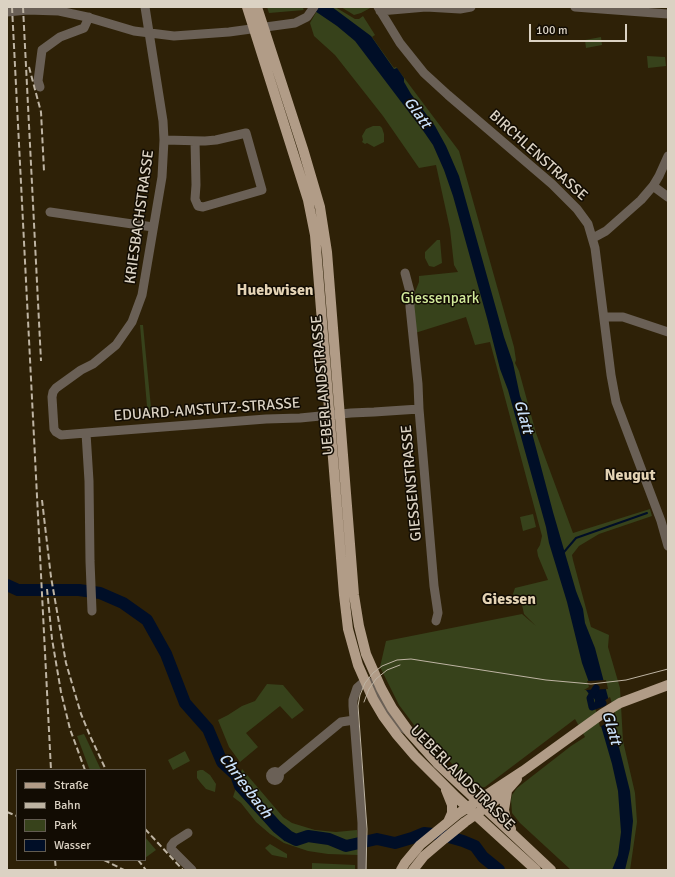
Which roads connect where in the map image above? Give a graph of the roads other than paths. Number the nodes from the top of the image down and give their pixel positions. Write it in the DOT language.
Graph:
graph roads {
  1 [pos="145,7"];
  2 [pos="247,7"];
  3 [pos="257,7"];
  4 [pos="470,7"];
  5 [pos="575,7"];
  6 [pos="379,9"];
  7 [pos="638,9"];
  8 [pos="313,10"];
  9 [pos="7,12"];
  10 [pos="668,14"];
  11 [pos="89,17"];
  12 [pos="258,27"];
  13 [pos="150,33"];
  14 [pos="40,87"];
  15 [pos="164,140"];
  16 [pos="195,141"];
  17 [pos="668,156"];
  18 [pos="653,186"];
  19 [pos="668,198"];
  20 [pos="50,212"];
  21 [pos="153,227"];
  22 [pos="592,238"];
  23 [pos="405,273"];
  24 [pos="604,317"];
  25 [pos="668,332"];
  26 [pos="94,364"];
  27 [pos="420,409"];
  28 [pos="340,414"];
  29 [pos="329,415"];
  30 [pos="86,433"];
  31 [pos="668,546"];
  32 [pos="92,611"];
  33 [pos="436,621"];
  34 [pos="365,681"];
  35 [pos="668,685"];
  36 [pos="354,720"];
  37 [pos="410,733"];
  38 [pos="523,771"];
  39 [pos="279,773"];
  40 [pos="444,784"];
  41 [pos="507,791"];
  42 [pos="478,801"];
  43 [pos="468,807"];
  44 [pos="485,808"];
  45 [pos="476,814"];
  46 [pos="450,820"];
  47 [pos="188,833"];
  48 [pos="516,837"];
  49 [pos="192,870"];
  50 [pos="362,870"];
  51 [pos="401,870"];
  52 [pos="413,870"];
  53 [pos="536,870"];
  54 [pos="551,870"];
  1 -- 13 [label="street, KRIESBACHSTRASSE"];
  2 -- 12 [label="main road, UEBERLANDSTRASSE"];
  3 -- 12 [label="main road, UEBERLANDSTRASSE"];
  4 -- 6 [label="street"];
  5 -- 7 [label="street"];
  6 -- 22 [label="street, BIRCHLENSTRASSE"];
  7 -- 10 [label="street"];
  8 -- 12 [label="street"];
  9 -- 11 [label="street"];
  11 -- 13 [label="street"];
  11 -- 14 [label="street"];
  12 -- 13 [label="street"];
  12 -- 28 [label="main road, UEBERLANDSTRASSE"];
  12 -- 29 [label="main road, UEBERLANDSTRASSE"];
  13 -- 15 [label="street, KRIESBACHSTRASSE"];
  15 -- 16 [label="street"];
  15 -- 21 [label="street, KRIESBACHSTRASSE"];
  16 -- 16 [label="street"];
  17 -- 18 [label="street"];
  18 -- 19 [label="street"];
  18 -- 22 [label="street"];
  20 -- 21 [label="street"];
  21 -- 26 [label="street, KRIESBACHSTRASSE"];
  22 -- 24 [label="street, BIRCHLENSTRASSE"];
  23 -- 27 [label="street"];
  24 -- 25 [label="street"];
  24 -- 31 [label="street, BIRCHLENSTRASSE"];
  26 -- 30 [label="street, EDUARD-AMSTUTZ-STRASSE"];
  27 -- 28 [label="street, GIESSENSTRASSE"];
  27 -- 33 [label="street, GIESSENSTRASSE"];
  28 -- 29 [label="street, GIESSENSTRASSE"];
  28 -- 37 [label="main road, UEBERLANDSTRASSE"];
  29 -- 30 [label="street, EDUARD-AMSTUTZ-STRASSE"];
  29 -- 34 [label="main road, UEBERLANDSTRASSE"];
  30 -- 32 [label="street"];
  34 -- 36 [label="street"];
  34 -- 37 [label="street, UEBERLANDSTRASSE"];
  34 -- 40 [label="main road, UEBERLANDSTRASSE"];
  35 -- 38 [label="main road"];
  36 -- 39 [label="street"];
  36 -- 50 [label="street"];
  37 -- 42 [label="main road, UEBERLANDSTRASSE"];
  38 -- 41 [label="main road"];
  38 -- 42 [label="main road"];
  40 -- 43 [label="main road, UEBERLANDSTRASSE"];
  40 -- 46 [label="main road"];
  41 -- 44 [label="main road"];
  41 -- 48 [label="main road"];
  42 -- 43 [label="main road"];
  42 -- 44 [label="main road, UEBERLANDSTRASSE"];
  43 -- 45 [label="main road, UEBERLANDSTRASSE"];
  43 -- 46 [label="main road"];
  44 -- 45 [label="main road"];
  44 -- 48 [label="main road, UEBERLANDSTRASSE"];
  45 -- 52 [label="main road"];
  45 -- 53 [label="main road, UEBERLANDSTRASSE"];
  46 -- 51 [label="main road"];
  47 -- 49 [label="street"];
  48 -- 54 [label="main road, UEBERLANDSTRASSE"];
}
